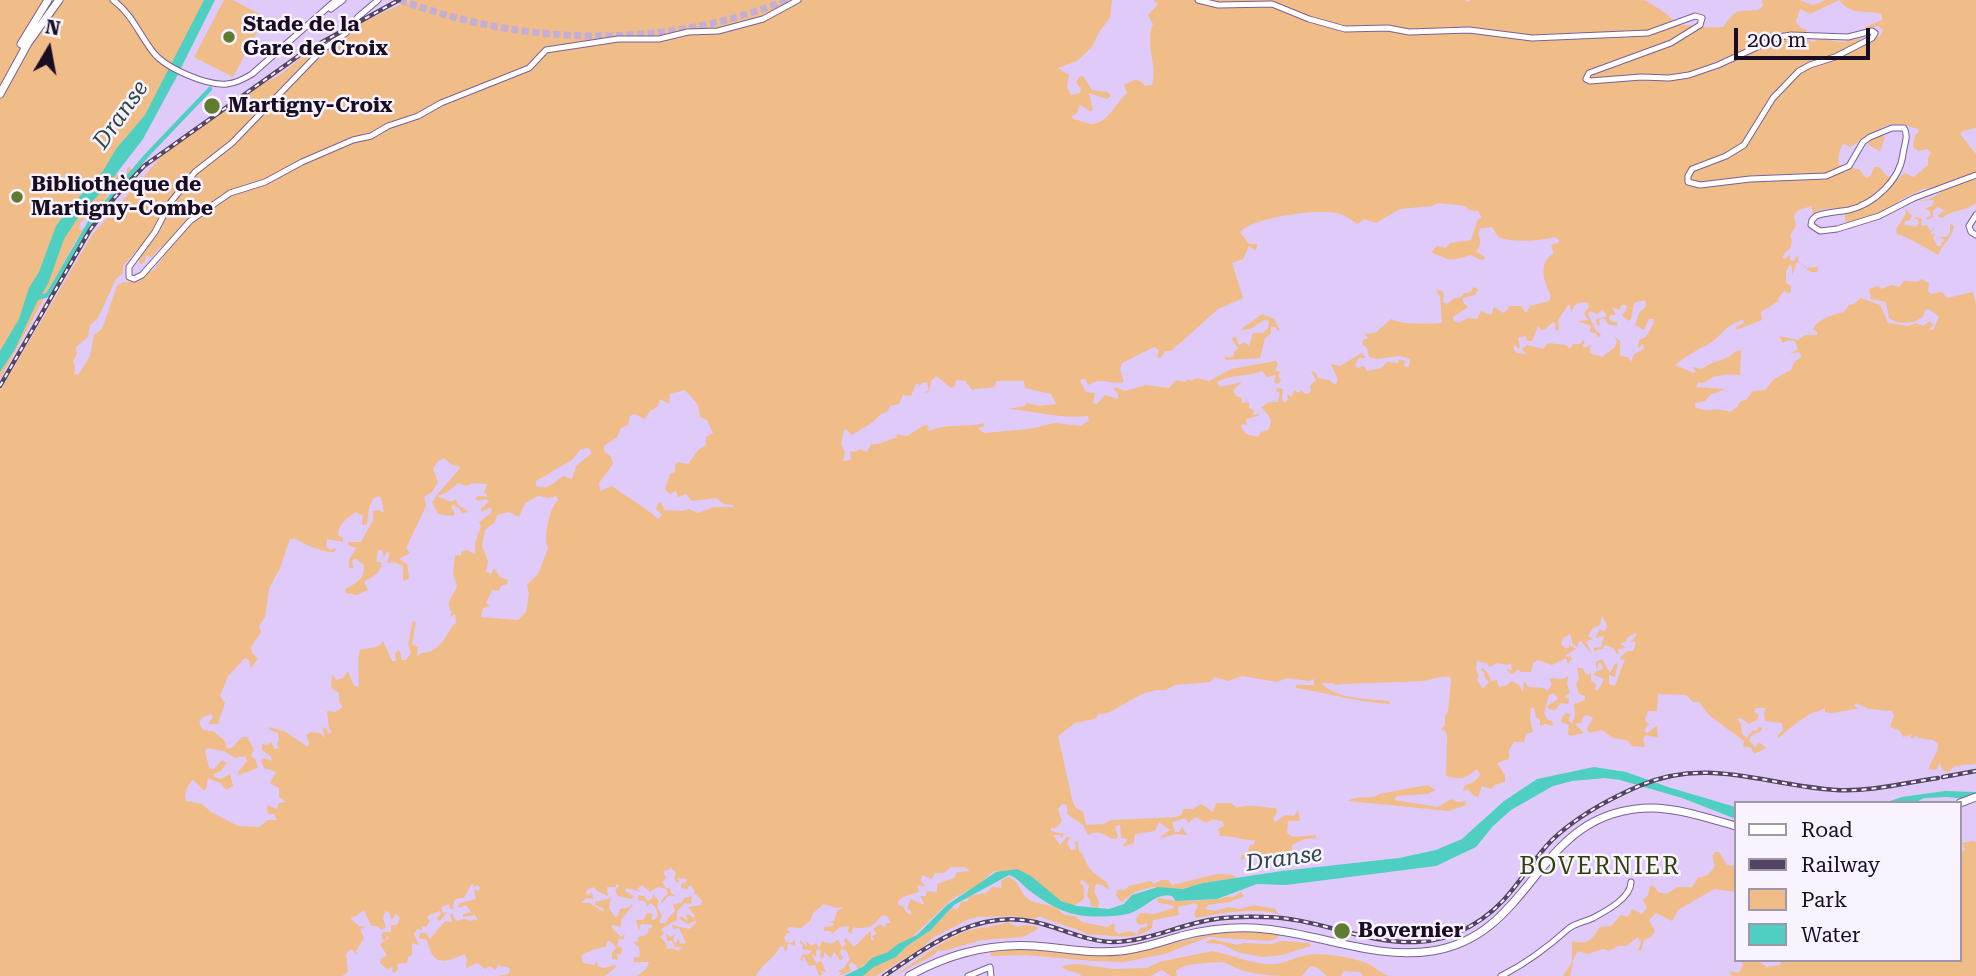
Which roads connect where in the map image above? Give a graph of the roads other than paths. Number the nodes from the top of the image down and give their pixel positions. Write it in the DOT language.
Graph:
graph roads {
  1 [pos="48,0"];
  2 [pos="59,0"];
  3 [pos="113,0"];
  4 [pos="336,0"];
  5 [pos="343,0"];
  6 [pos="378,0"];
  7 [pos="798,0"];
  8 [pos="1198,0"];
  9 [pos="315,21"];
  10 [pos="0,87"];
  11 [pos="0,94"];
  12 [pos="1976,175"];
  13 [pos="1976,215"];
  14 [pos="1976,235"];
  15 [pos="1734,826"];
  16 [pos="1631,882"];
  17 [pos="909,976"];
  18 [pos="968,976"];
  19 [pos="989,976"];
  20 [pos="1501,976"];
  1 -- 10 [label="main road"];
  2 -- 11 [label="main road"];
  3 -- 9 [label="street"];
  4 -- 9 [label="street"];
  5 -- 9 [label="street"];
  6 -- 7 [label="street"];
  8 -- 12 [label="street"];
  13 -- 14 [label="street"];
  15 -- 17 [label="main road"];
  16 -- 20 [label="street"];
  18 -- 19 [label="street"];
}
